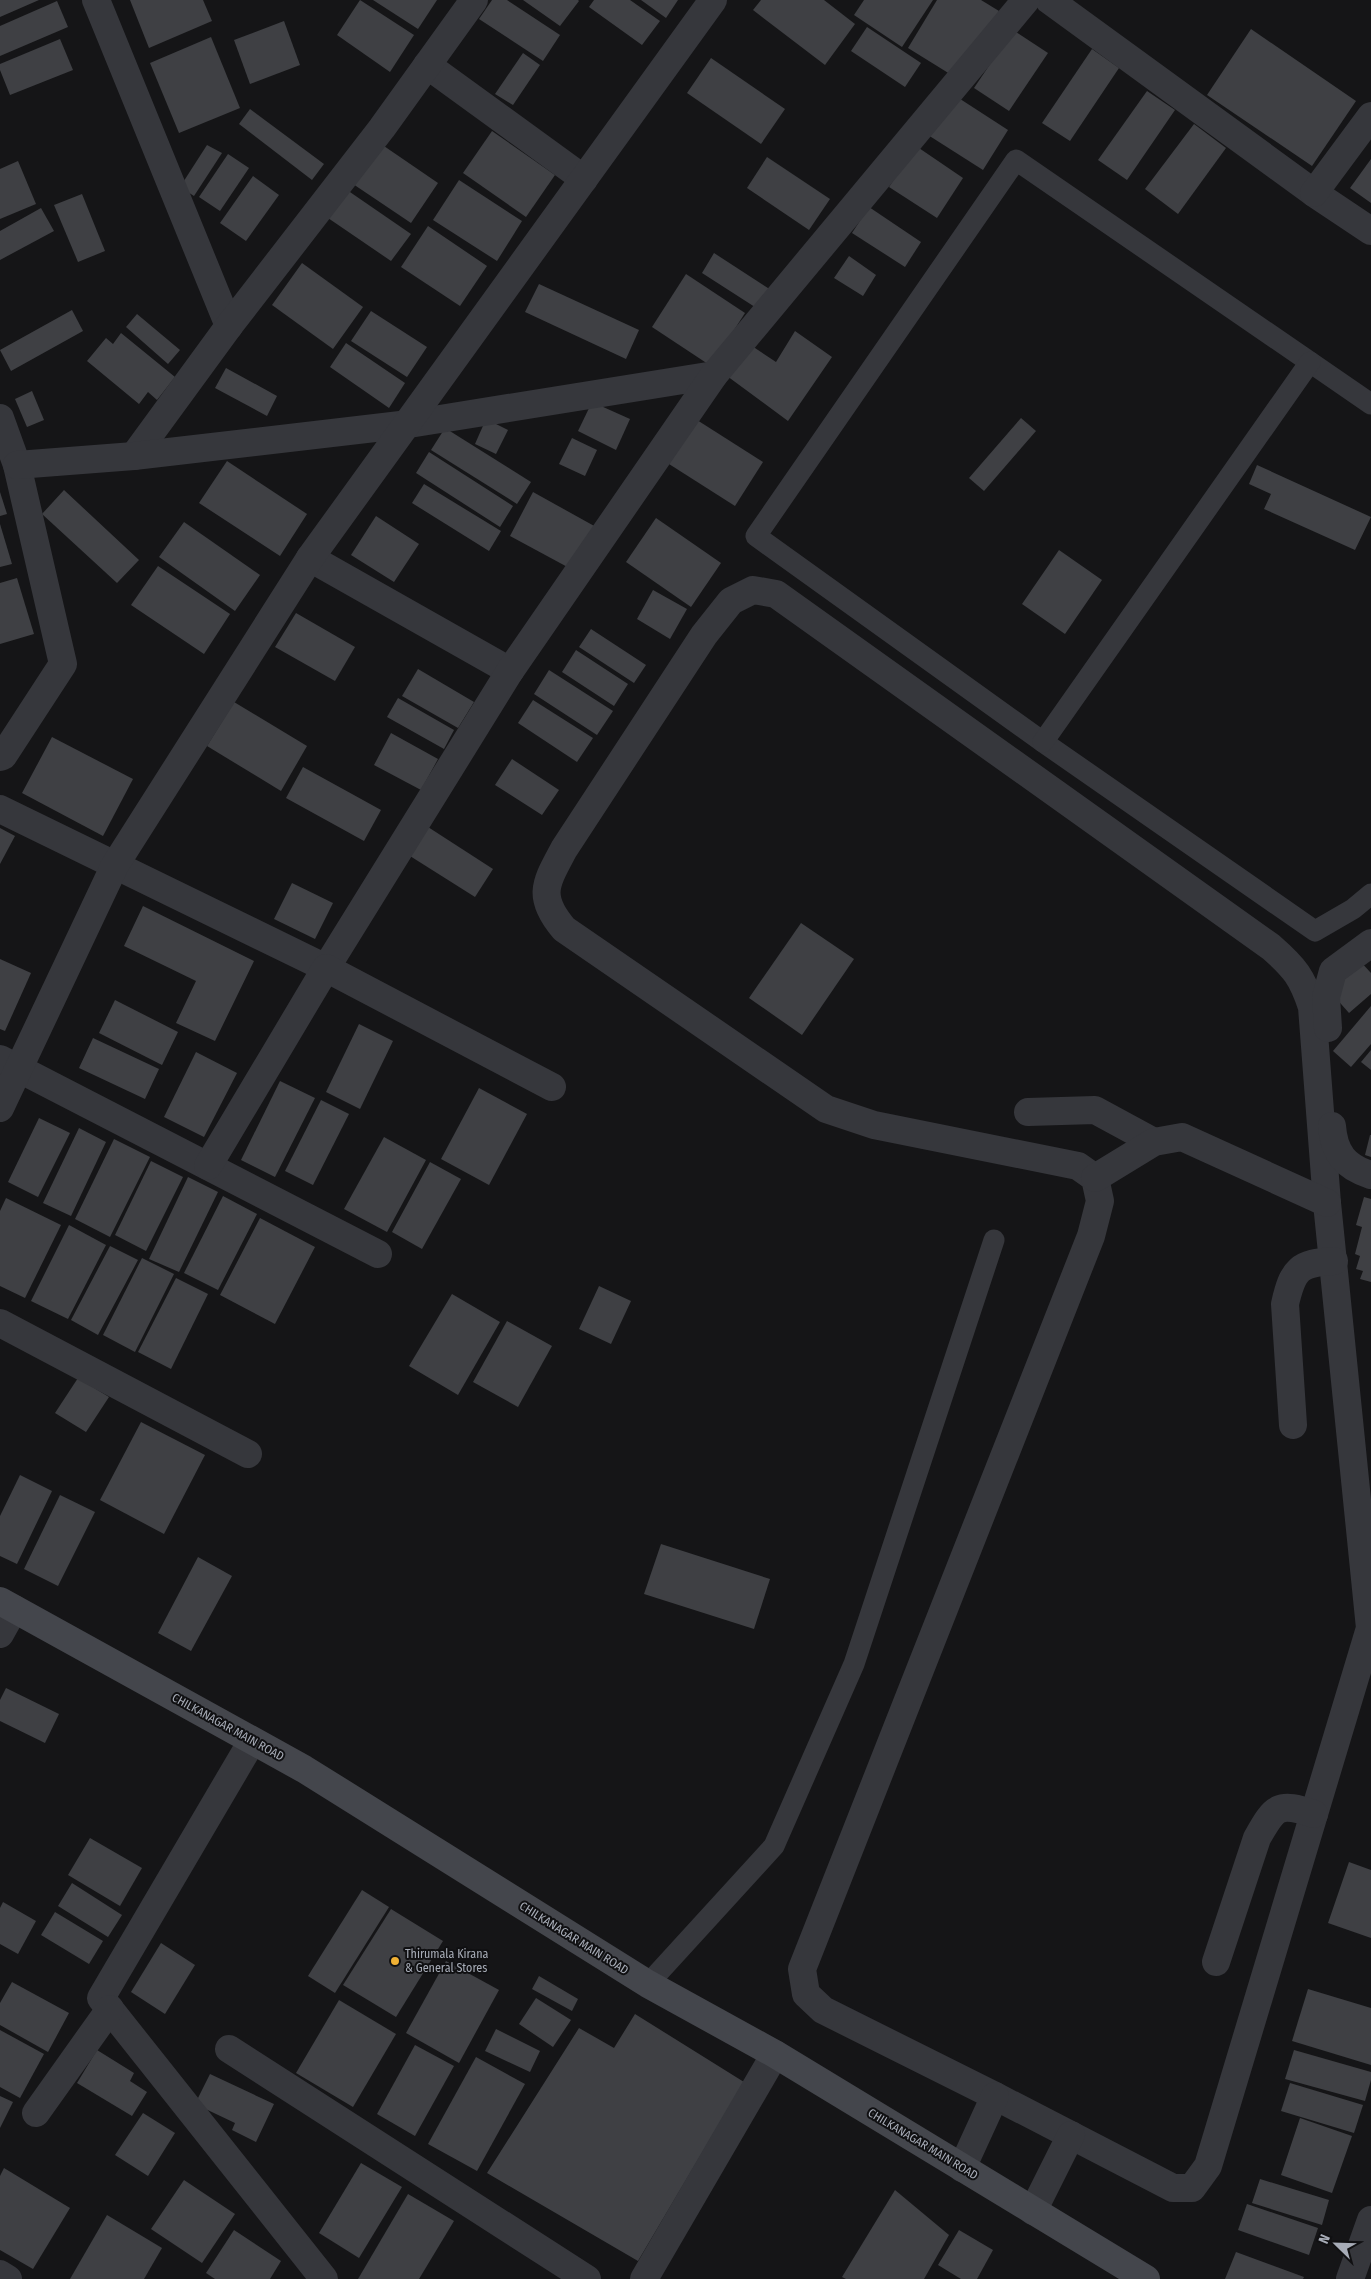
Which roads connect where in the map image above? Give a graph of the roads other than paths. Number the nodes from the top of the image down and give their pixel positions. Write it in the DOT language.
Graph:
graph roads {
  1 [pos="96,0"];
  2 [pos="474,0"];
  3 [pos="713,0"];
  4 [pos="1026,0"];
  5 [pos="1049,0"];
  6 [pos="427,65"];
  7 [pos="1371,116"];
  8 [pos="584,179"];
  9 [pos="1314,193"];
  10 [pos="1371,231"];
  11 [pos="229,326"];
  12 [pos="1310,362"];
  13 [pos="714,375"];
  14 [pos="1371,404"];
  15 [pos="409,424"];
  16 [pos="2,426"];
  17 [pos="134,456"];
  18 [pos="17,465"];
  19 [pos="310,558"];
  20 [pos="510,670"];
  21 [pos="1043,742"];
  22 [pos="0,757"];
  23 [pos="0,809"];
  24 [pos="115,865"];
  25 [pos="1371,894"];
  26 [pos="1371,943"];
  27 [pos="326,968"];
  28 [pos="10,1064"];
  29 [pos="552,1087"];
  30 [pos="0,1108"];
  31 [pos="1028,1112"];
  32 [pos="1154,1142"];
  33 [pos="208,1166"];
  34 [pos="1371,1175"];
  35 [pos="1095,1178"];
  36 [pos="1327,1204"];
  37 [pos="994,1240"];
  38 [pos="378,1254"];
  39 [pos="1334,1261"];
  40 [pos="0,1323"];
  41 [pos="1294,1425"];
  42 [pos="248,1454"];
  43 [pos="7,1606"];
  44 [pos="0,1634"];
  45 [pos="252,1741"];
  46 [pos="1314,1814"];
  47 [pos="1216,1962"];
  48 [pos="648,1984"];
  49 [pos="110,2009"];
  50 [pos="229,2049"];
  51 [pos="775,2054"];
  52 [pos="995,2096"];
  53 [pos="36,2113"];
  54 [pos="1071,2135"];
  55 [pos="962,2168"];
  56 [pos="1033,2211"];
  57 [pos="1371,2220"];
  58 [pos="0,2274"];
  59 [pos="1133,2276"];
  60 [pos="8,2279"];
  61 [pos="324,2279"];
  62 [pos="587,2279"];
  63 [pos="644,2279"];
  64 [pos="1350,2279"];
  1 -- 11 [label="street"];
  2 -- 6 [label="street"];
  3 -- 8 [label="street"];
  4 -- 13 [label="street"];
  5 -- 9 [label="street"];
  6 -- 8 [label="street"];
  6 -- 11 [label="street"];
  7 -- 9 [label="street"];
  8 -- 15 [label="street"];
  9 -- 10 [label="street"];
  11 -- 17 [label="street"];
  12 -- 14 [label="lane"];
  12 -- 21 [label="lane"];
  12 -- 21 [label="lane"];
  13 -- 15 [label="street"];
  13 -- 20 [label="street"];
  15 -- 17 [label="street"];
  15 -- 19 [label="street"];
  16 -- 18 [label="street"];
  17 -- 18 [label="street"];
  18 -- 22 [label="street"];
  19 -- 20 [label="street"];
  19 -- 24 [label="street"];
  20 -- 27 [label="street"];
  21 -- 25 [label="lane"];
  23 -- 24 [label="street"];
  24 -- 27 [label="street"];
  24 -- 28 [label="street"];
  26 -- 34 [label="street"];
  27 -- 29 [label="street"];
  27 -- 33 [label="street"];
  28 -- 30 [label="street"];
  28 -- 33 [label="street"];
  31 -- 32 [label="street"];
  32 -- 35 [label="street"];
  32 -- 36 [label="street"];
  33 -- 38 [label="street"];
  35 -- 36 [label="street"];
  35 -- 52 [label="street"];
  36 -- 39 [label="street"];
  37 -- 48 [label="lane"];
  39 -- 41 [label="street"];
  39 -- 46 [label="street"];
  40 -- 42 [label="street"];
  43 -- 44 [label="street"];
  43 -- 45 [label="main road, CHILKANAGAR MAIN ROAD"];
  45 -- 48 [label="main road, CHILKANAGAR MAIN ROAD"];
  45 -- 49 [label="street"];
  46 -- 47 [label="street"];
  46 -- 54 [label="street"];
  48 -- 51 [label="main road, CHILKANAGAR MAIN ROAD"];
  49 -- 53 [label="street"];
  49 -- 61 [label="street"];
  50 -- 62 [label="street"];
  51 -- 55 [label="main road, CHILKANAGAR MAIN ROAD"];
  51 -- 63 [label="street"];
  52 -- 54 [label="street"];
  52 -- 55 [label="street"];
  54 -- 56 [label="street"];
  55 -- 56 [label="main road, CHILKANAGAR MAIN ROAD"];
  56 -- 59 [label="main road, CHILKANAGAR MAIN ROAD"];
  57 -- 64 [label="street"];
  58 -- 60 [label="street"];
}
